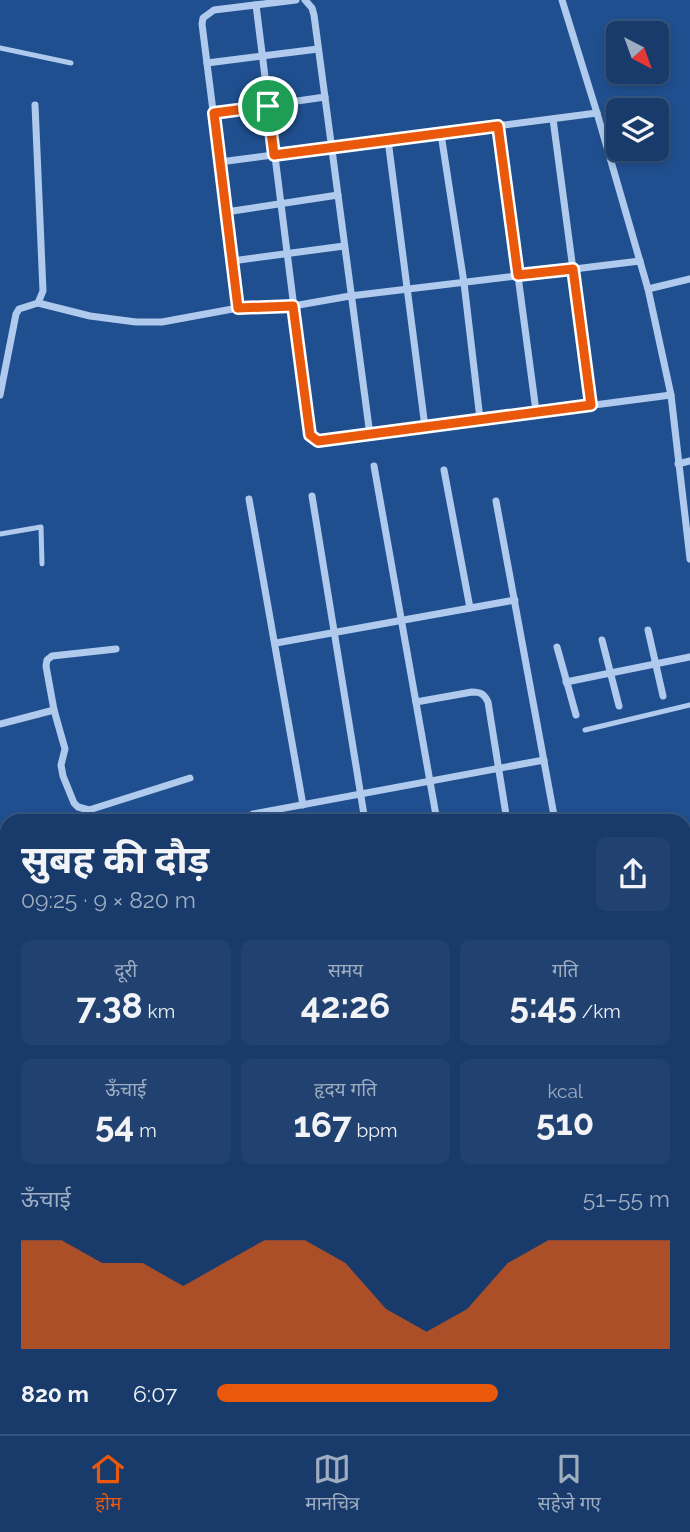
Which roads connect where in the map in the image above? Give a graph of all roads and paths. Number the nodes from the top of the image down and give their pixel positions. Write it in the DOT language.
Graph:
graph roads {
  1 [pos="296,0"];
  2 [pos="305,0"];
  3 [pos="562,0"];
  4 [pos="256,5"];
  5 [pos="0,48"];
  6 [pos="318,49"];
  7 [pos="262,56"];
  8 [pos="71,63"];
  9 [pos="207,63"];
  10 [pos="325,97"];
  11 [pos="35,105"];
  12 [pos="268,106"];
  13 [pos="214,113"];
  14 [pos="597,113"];
  15 [pos="553,119"];
  16 [pos="498,126"];
  17 [pos="441,134"];
  18 [pos="388,140"];
  19 [pos="331,147"];
  20 [pos="274,155"];
  21 [pos="220,162"];
  22 [pos="338,195"];
  23 [pos="280,204"];
  24 [pos="226,212"];
  25 [pos="344,246"];
  26 [pos="287,254"];
  27 [pos="232,261"];
  28 [pos="640,261"];
  29 [pos="573,269"];
  30 [pos="518,275"];
  31 [pos="690,279"];
  32 [pos="464,283"];
  33 [pos="648,289"];
  34 [pos="406,290"];
  35 [pos="350,296"];
  36 [pos="38,303"];
  37 [pos="293,306"];
  38 [pos="238,308"];
  39 [pos="0,395"];
  40 [pos="671,395"];
  41 [pos="591,405"];
  42 [pos="536,411"];
  43 [pos="480,419"];
  44 [pos="425,426"];
  45 [pos="370,435"];
  46 [pos="690,461"];
  47 [pos="678,464"];
  48 [pos="374,466"];
  49 [pos="444,470"];
  50 [pos="312,496"];
  51 [pos="249,499"];
  52 [pos="496,501"];
  53 [pos="0,534"];
  54 [pos="690,557"];
  55 [pos="42,565"];
  56 [pos="515,600"];
  57 [pos="470,608"];
  58 [pos="402,621"];
  59 [pos="648,630"];
  60 [pos="334,631"];
  61 [pos="602,639"];
  62 [pos="276,643"];
  63 [pos="557,647"];
  64 [pos="116,649"];
  65 [pos="690,657"];
  66 [pos="656,664"];
  67 [pos="611,673"];
  68 [pos="566,682"];
  69 [pos="663,696"];
  70 [pos="416,702"];
  71 [pos="690,705"];
  72 [pos="619,706"];
  73 [pos="54,709"];
  74 [pos="576,715"];
  75 [pos="0,724"];
  76 [pos="584,730"];
  77 [pos="544,760"];
  78 [pos="498,768"];
  79 [pos="190,778"];
  80 [pos="430,780"];
  81 [pos="360,794"];
  82 [pos="303,805"];
  83 [pos="89,810"];
  84 [pos="90,814"];
  85 [pos="253,814"];
  86 [pos="364,814"];
  87 [pos="436,814"];
  88 [pos="506,814"];
  89 [pos="554,814"];
  1 -- 4 [label="street"];
  2 -- 6 [label="street"];
  3 -- 14 [label="street"];
  4 -- 7 [label="street"];
  4 -- 9 [label="street"];
  5 -- 8 [label="lane"];
  6 -- 7 [label="street"];
  6 -- 10 [label="street"];
  7 -- 9 [label="street"];
  7 -- 12 [label="street"];
  9 -- 13 [label="street"];
  10 -- 12 [label="street"];
  10 -- 19 [label="street"];
  11 -- 36 [label="street"];
  12 -- 13 [label="street"];
  12 -- 20 [label="street"];
  13 -- 21 [label="street"];
  14 -- 15 [label="street"];
  14 -- 28 [label="street"];
  15 -- 16 [label="street"];
  15 -- 29 [label="street"];
  16 -- 17 [label="street"];
  16 -- 30 [label="street"];
  17 -- 18 [label="street"];
  17 -- 32 [label="street"];
  18 -- 19 [label="street"];
  18 -- 34 [label="street"];
  19 -- 20 [label="street"];
  19 -- 22 [label="street"];
  20 -- 21 [label="street"];
  20 -- 23 [label="street"];
  21 -- 24 [label="street"];
  22 -- 23 [label="street"];
  22 -- 25 [label="street"];
  23 -- 24 [label="street"];
  23 -- 26 [label="street"];
  24 -- 27 [label="street"];
  25 -- 26 [label="street"];
  25 -- 35 [label="street"];
  26 -- 27 [label="street"];
  26 -- 37 [label="street"];
  27 -- 38 [label="street"];
  28 -- 29 [label="street"];
  28 -- 33 [label="street"];
  29 -- 30 [label="street"];
  29 -- 41 [label="street"];
  30 -- 32 [label="street"];
  30 -- 42 [label="street"];
  31 -- 33 [label="street"];
  32 -- 34 [label="street"];
  32 -- 43 [label="street"];
  33 -- 40 [label="street"];
  34 -- 35 [label="street"];
  34 -- 44 [label="street"];
  35 -- 37 [label="street"];
  35 -- 45 [label="street"];
  36 -- 38 [label="street"];
  36 -- 39 [label="street"];
  37 -- 38 [label="street"];
  37 -- 45 [label="street"];
  40 -- 41 [label="street"];
  40 -- 47 [label="street"];
  41 -- 42 [label="street"];
  42 -- 43 [label="street"];
  43 -- 44 [label="street"];
  44 -- 45 [label="street"];
  46 -- 47 [label="street"];
  47 -- 54 [label="street"];
  48 -- 58 [label="street"];
  49 -- 57 [label="street"];
  50 -- 60 [label="street"];
  51 -- 62 [label="street"];
  52 -- 56 [label="street"];
  53 -- 55 [label="lane"];
  56 -- 57 [label="street"];
  56 -- 77 [label="street"];
  57 -- 58 [label="street"];
  58 -- 60 [label="street"];
  58 -- 70 [label="street"];
  59 -- 66 [label="street"];
  60 -- 62 [label="street"];
  60 -- 81 [label="street"];
  61 -- 67 [label="street"];
  62 -- 82 [label="street"];
  63 -- 68 [label="street"];
  64 -- 73 [label="street"];
  65 -- 66 [label="street"];
  66 -- 67 [label="street"];
  66 -- 69 [label="street"];
  67 -- 68 [label="street"];
  67 -- 72 [label="street"];
  68 -- 74 [label="street"];
  70 -- 78 [label="street"];
  70 -- 80 [label="street"];
  71 -- 76 [label="lane"];
  73 -- 75 [label="street"];
  73 -- 83 [label="street"];
  77 -- 78 [label="street"];
  77 -- 89 [label="street"];
  78 -- 80 [label="street"];
  78 -- 88 [label="street"];
  79 -- 83 [label="street"];
  80 -- 81 [label="street"];
  80 -- 87 [label="street"];
  81 -- 82 [label="street"];
  81 -- 86 [label="street"];
  82 -- 85 [label="street"];
  83 -- 84 [label="street"];
}
